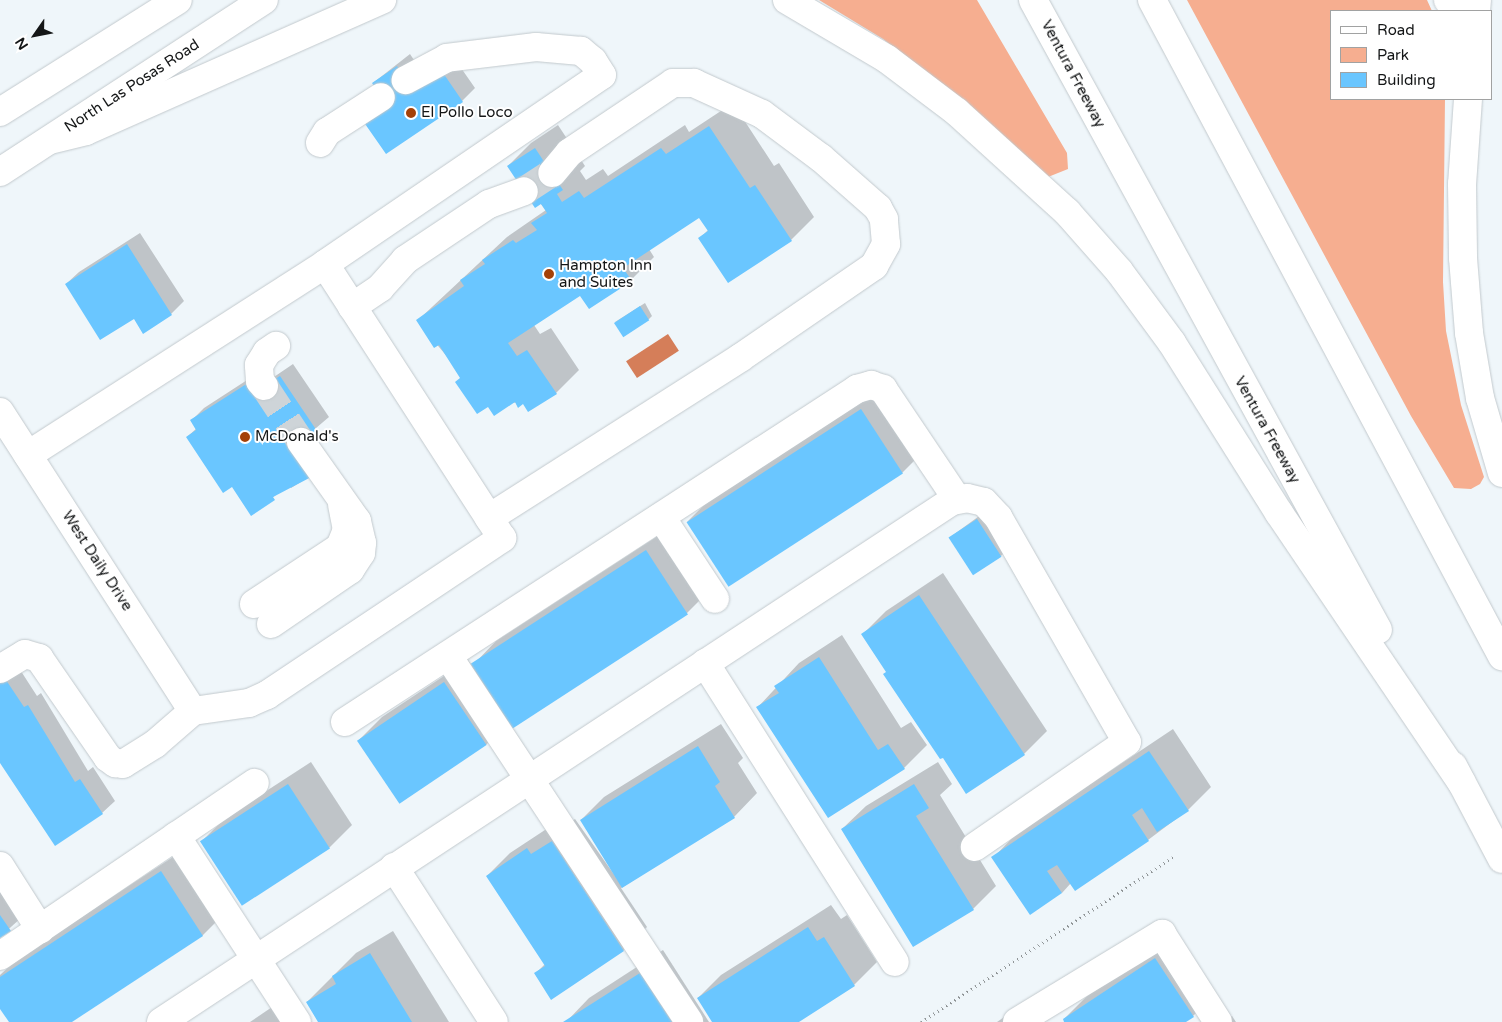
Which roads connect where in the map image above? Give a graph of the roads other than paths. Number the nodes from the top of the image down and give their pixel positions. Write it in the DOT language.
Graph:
graph roads {
  1 [pos="178,0"];
  2 [pos="264,0"];
  3 [pos="382,0"];
  4 [pos="787,0"];
  5 [pos="1027,0"];
  6 [pos="1033,0"];
  7 [pos="1152,0"];
  8 [pos="1448,0"];
  9 [pos="1457,10"];
  10 [pos="1056,43"];
  11 [pos="406,80"];
  12 [pos="381,97"];
  13 [pos="1468,100"];
  14 [pos="0,112"];
  15 [pos="50,140"];
  16 [pos="320,143"];
  17 [pos="0,172"];
  18 [pos="552,173"];
  19 [pos="524,191"];
  20 [pos="325,264"];
  21 [pos="352,307"];
  22 [pos="276,346"];
  23 [pos="264,386"];
  24 [pos="0,412"];
  25 [pos="301,442"];
  26 [pos="28,455"];
  27 [pos="1502,474"];
  28 [pos="957,499"];
  29 [pos="661,517"];
  30 [pos="489,518"];
  31 [pos="715,599"];
  32 [pos="262,614"];
  33 [pos="448,656"];
  34 [pos="1502,656"];
  35 [pos="705,663"];
  36 [pos="0,669"];
  37 [pos="193,712"];
  38 [pos="345,722"];
  39 [pos="530,777"];
  40 [pos="1461,782"];
  41 [pos="255,783"];
  42 [pos="176,836"];
  43 [pos="975,847"];
  44 [pos="1502,859"];
  45 [pos="0,866"];
  46 [pos="394,867"];
  47 [pos="40,929"];
  48 [pos="0,956"];
  49 [pos="256,958"];
  50 [pos="895,962"];
  51 [pos="161,1022"];
  52 [pos="297,1022"];
  53 [pos="494,1022"];
  54 [pos="690,1022"];
  55 [pos="1017,1022"];
  56 [pos="1218,1022"];
  1 -- 14 [label="main road"];
  2 -- 15 [label="main road, North Las Posas Road"];
  3 -- 15 [label="main road"];
  4 -- 40 [label="main road"];
  5 -- 10 [label="main road"];
  6 -- 10 [label="main road, Ventura Freeway"];
  7 -- 34 [label="main road"];
  8 -- 9 [label="main road"];
  10 -- 40 [label="main road, Ventura Freeway"];
  11 -- 20 [label="main road"];
  12 -- 16 [label="main road"];
  13 -- 27 [label="main road"];
  15 -- 17 [label="main road, North Las Posas Road"];
  18 -- 30 [label="main road"];
  19 -- 21 [label="main road"];
  20 -- 21 [label="main road"];
  20 -- 26 [label="main road"];
  21 -- 30 [label="main road"];
  22 -- 23 [label="main road"];
  24 -- 26 [label="main road, West Daily Drive"];
  25 -- 32 [label="main road"];
  26 -- 37 [label="main road, West Daily Drive"];
  28 -- 29 [label="main road"];
  28 -- 35 [label="main road"];
  28 -- 43 [label="main road"];
  29 -- 31 [label="main road"];
  29 -- 33 [label="main road"];
  30 -- 37 [label="main road"];
  33 -- 38 [label="main road"];
  33 -- 39 [label="main road"];
  35 -- 39 [label="main road"];
  35 -- 50 [label="main road"];
  36 -- 37 [label="main road"];
  39 -- 46 [label="main road"];
  39 -- 54 [label="main road"];
  40 -- 44 [label="main road, Ventura Freeway"];
  41 -- 42 [label="main road"];
  42 -- 47 [label="main road"];
  42 -- 49 [label="main road"];
  45 -- 47 [label="main road"];
  46 -- 49 [label="main road"];
  46 -- 53 [label="main road"];
  47 -- 48 [label="main road"];
  49 -- 51 [label="main road"];
  49 -- 52 [label="main road"];
  55 -- 56 [label="main road"];
}
